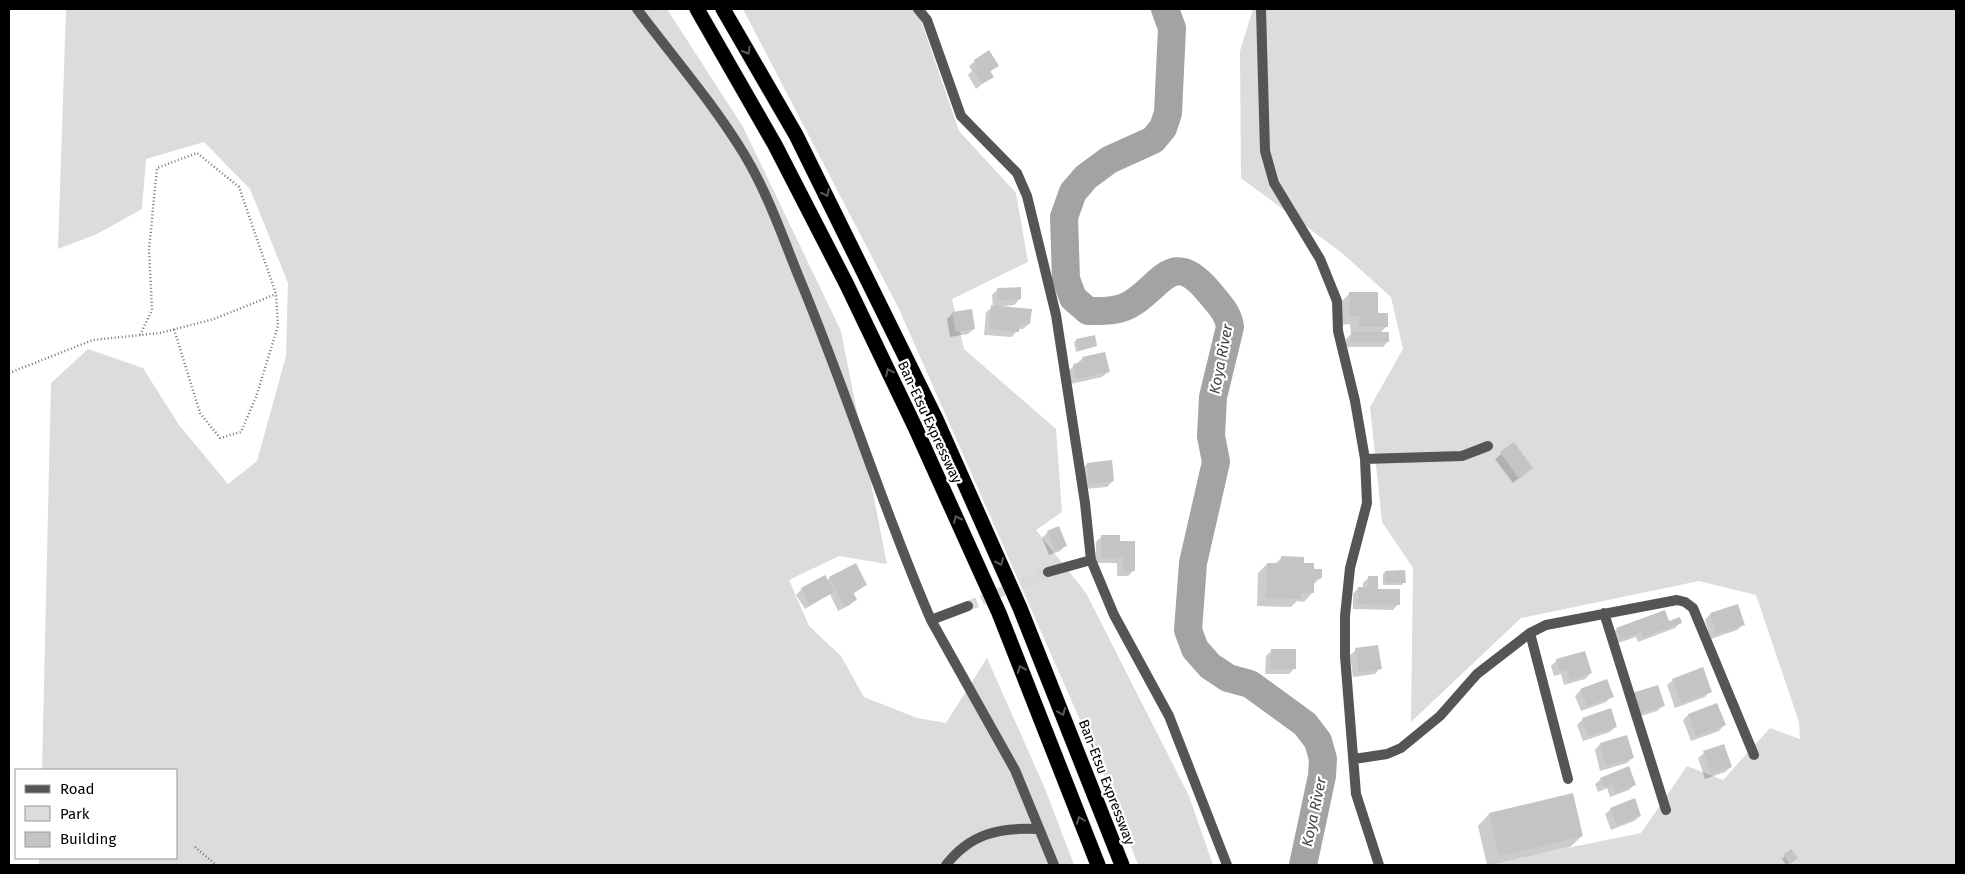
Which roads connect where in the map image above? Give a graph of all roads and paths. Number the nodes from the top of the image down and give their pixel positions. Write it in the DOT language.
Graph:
graph roads {
  1 [pos="637,9"];
  2 [pos="697,9"];
  3 [pos="723,9"];
  4 [pos="918,9"];
  5 [pos="928,9"];
  6 [pos="1261,9"];
  7 [pos="927,20"];
  8 [pos="276,294"];
  9 [pos="174,329"];
  10 [pos="140,335"];
  11 [pos="9,373"];
  12 [pos="1488,446"];
  13 [pos="1365,458"];
  14 [pos="1091,560"];
  15 [pos="1048,572"];
  16 [pos="968,606"];
  17 [pos="1604,613"];
  18 [pos="931,620"];
  19 [pos="1530,633"];
  20 [pos="1754,754"];
  21 [pos="1354,759"];
  22 [pos="1568,779"];
  23 [pos="1666,810"];
  24 [pos="1038,829"];
  25 [pos="195,847"];
  26 [pos="216,865"];
  27 [pos="946,865"];
  28 [pos="1054,865"];
  29 [pos="1098,865"];
  30 [pos="1122,865"];
  31 [pos="1227,865"];
  32 [pos="1379,865"];
  1 -- 18 [label="street"];
  29 -- 2 [label="highway, Ban-Etsu Expressway, one-way"];
  3 -- 30 [label="highway, Ban-Etsu Expressway, one-way"];
  4 -- 7 [label="street"];
  5 -- 7 [label="street"];
  6 -- 13 [label="street"];
  7 -- 14 [label="street"];
  8 -- 9 [label="path"];
  8 -- 9 [label="path"];
  8 -- 10 [label="path"];
  9 -- 10 [label="path"];
  10 -- 11 [label="path"];
  12 -- 13 [label="street"];
  13 -- 21 [label="street"];
  14 -- 15 [label="street"];
  14 -- 31 [label="street"];
  16 -- 18 [label="street"];
  17 -- 19 [label="street"];
  17 -- 20 [label="street"];
  17 -- 23 [label="street"];
  18 -- 24 [label="street"];
  19 -- 21 [label="street"];
  19 -- 22 [label="street"];
  21 -- 32 [label="street"];
  24 -- 27 [label="street"];
  24 -- 28 [label="street"];
  25 -- 26 [label="path"];
}
